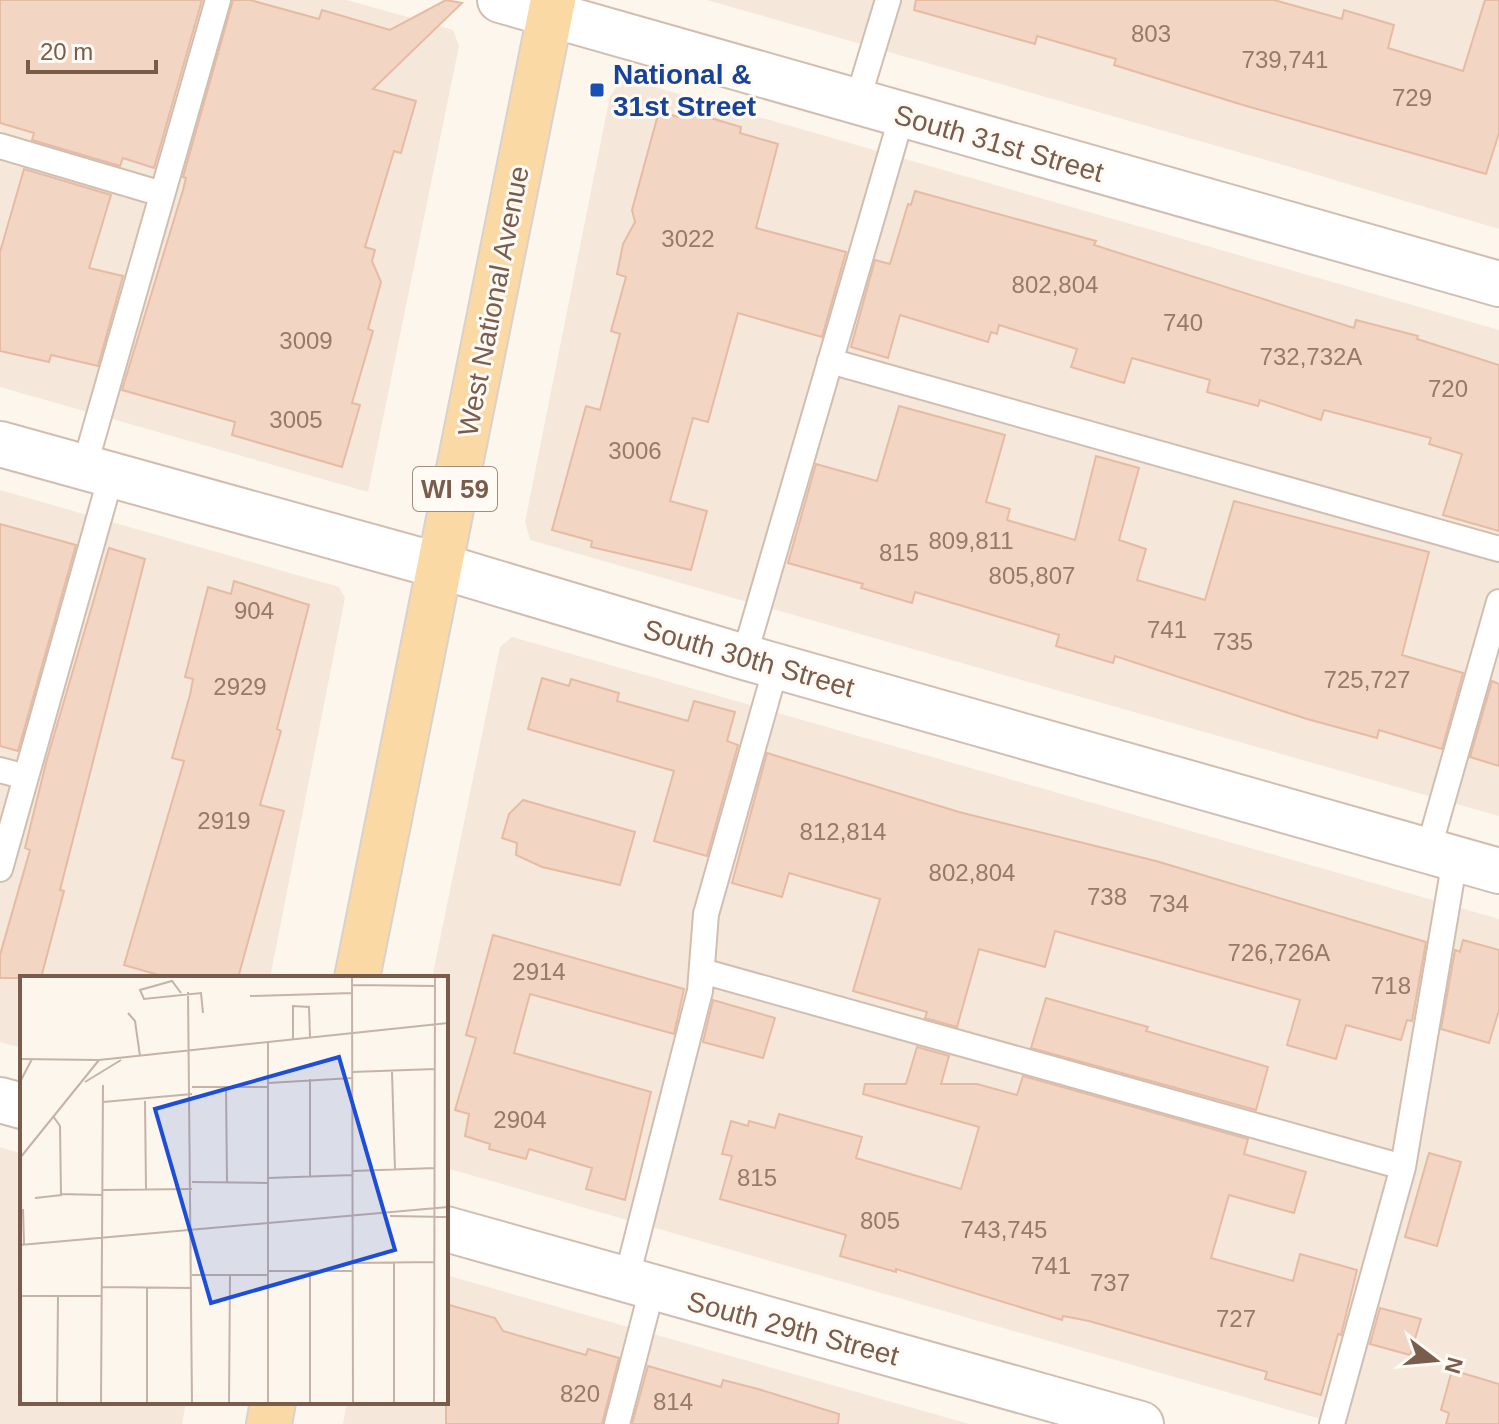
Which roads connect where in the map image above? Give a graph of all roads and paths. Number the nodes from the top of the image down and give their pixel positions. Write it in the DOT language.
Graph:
graph roads {
  1 [pos="218,0"];
  2 [pos="500,0"];
  3 [pos="888,0"];
  4 [pos="552,7"];
  5 [pos="857,102"];
  6 [pos="902,115"];
  7 [pos="0,146"];
  8 [pos="162,194"];
  9 [pos="1499,284"];
  10 [pos="830,361"];
  11 [pos="0,444"];
  12 [pos="97,472"];
  13 [pos="1499,549"];
  14 [pos="440,566"];
  15 [pos="1499,602"];
  16 [pos="760,662"];
  17 [pos="0,770"];
  18 [pos="26,777"];
  19 [pos="1442,855"];
  20 [pos="0,869"];
  21 [pos="1499,871"];
  22 [pos="702,971"];
  23 [pos="357,976"];
  24 [pos="0,1100"];
  25 [pos="20,1105"];
  26 [pos="1403,1167"];
  27 [pos="448,1230"];
  28 [pos="639,1285"];
  29 [pos="273,1404"];
  30 [pos="269,1424"];
  31 [pos="617,1424"];
  32 [pos="1141,1424"];
  33 [pos="1332,1424"];
  1 -- 8 [label="lane"];
  2 -- 4 [label="street, South 31st Street"];
  3 -- 5 [label="lane"];
  4 -- 5 [label="street, South 31st Street"];
  4 -- 14 [label="main road, West National Avenue / WI 59"];
  5 -- 6 [label="street, South 31st Street"];
  6 -- 9 [label="street, South 31st Street"];
  6 -- 10 [label="lane"];
  7 -- 8 [label="lane"];
  8 -- 12 [label="lane"];
  10 -- 13 [label="lane"];
  10 -- 16 [label="lane"];
  11 -- 12 [label="street, South 30th Street"];
  12 -- 14 [label="street, South 30th Street"];
  12 -- 18 [label="lane"];
  14 -- 16 [label="street, South 30th Street"];
  14 -- 23 [label="main road, West National Avenue / WI 59"];
  15 -- 19 [label="lane"];
  16 -- 19 [label="street, South 30th Street"];
  16 -- 22 [label="lane"];
  17 -- 18 [label="lane"];
  18 -- 20 [label="lane"];
  19 -- 21 [label="street, South 30th Street"];
  19 -- 26 [label="lane"];
  22 -- 26 [label="lane"];
  22 -- 28 [label="lane"];
  24 -- 25 [label="street"];
  26 -- 33 [label="lane"];
  27 -- 28 [label="street, South 29th Street"];
  28 -- 31 [label="lane"];
  28 -- 32 [label="street, South 29th Street"];
  29 -- 30 [label="main road"];
}
